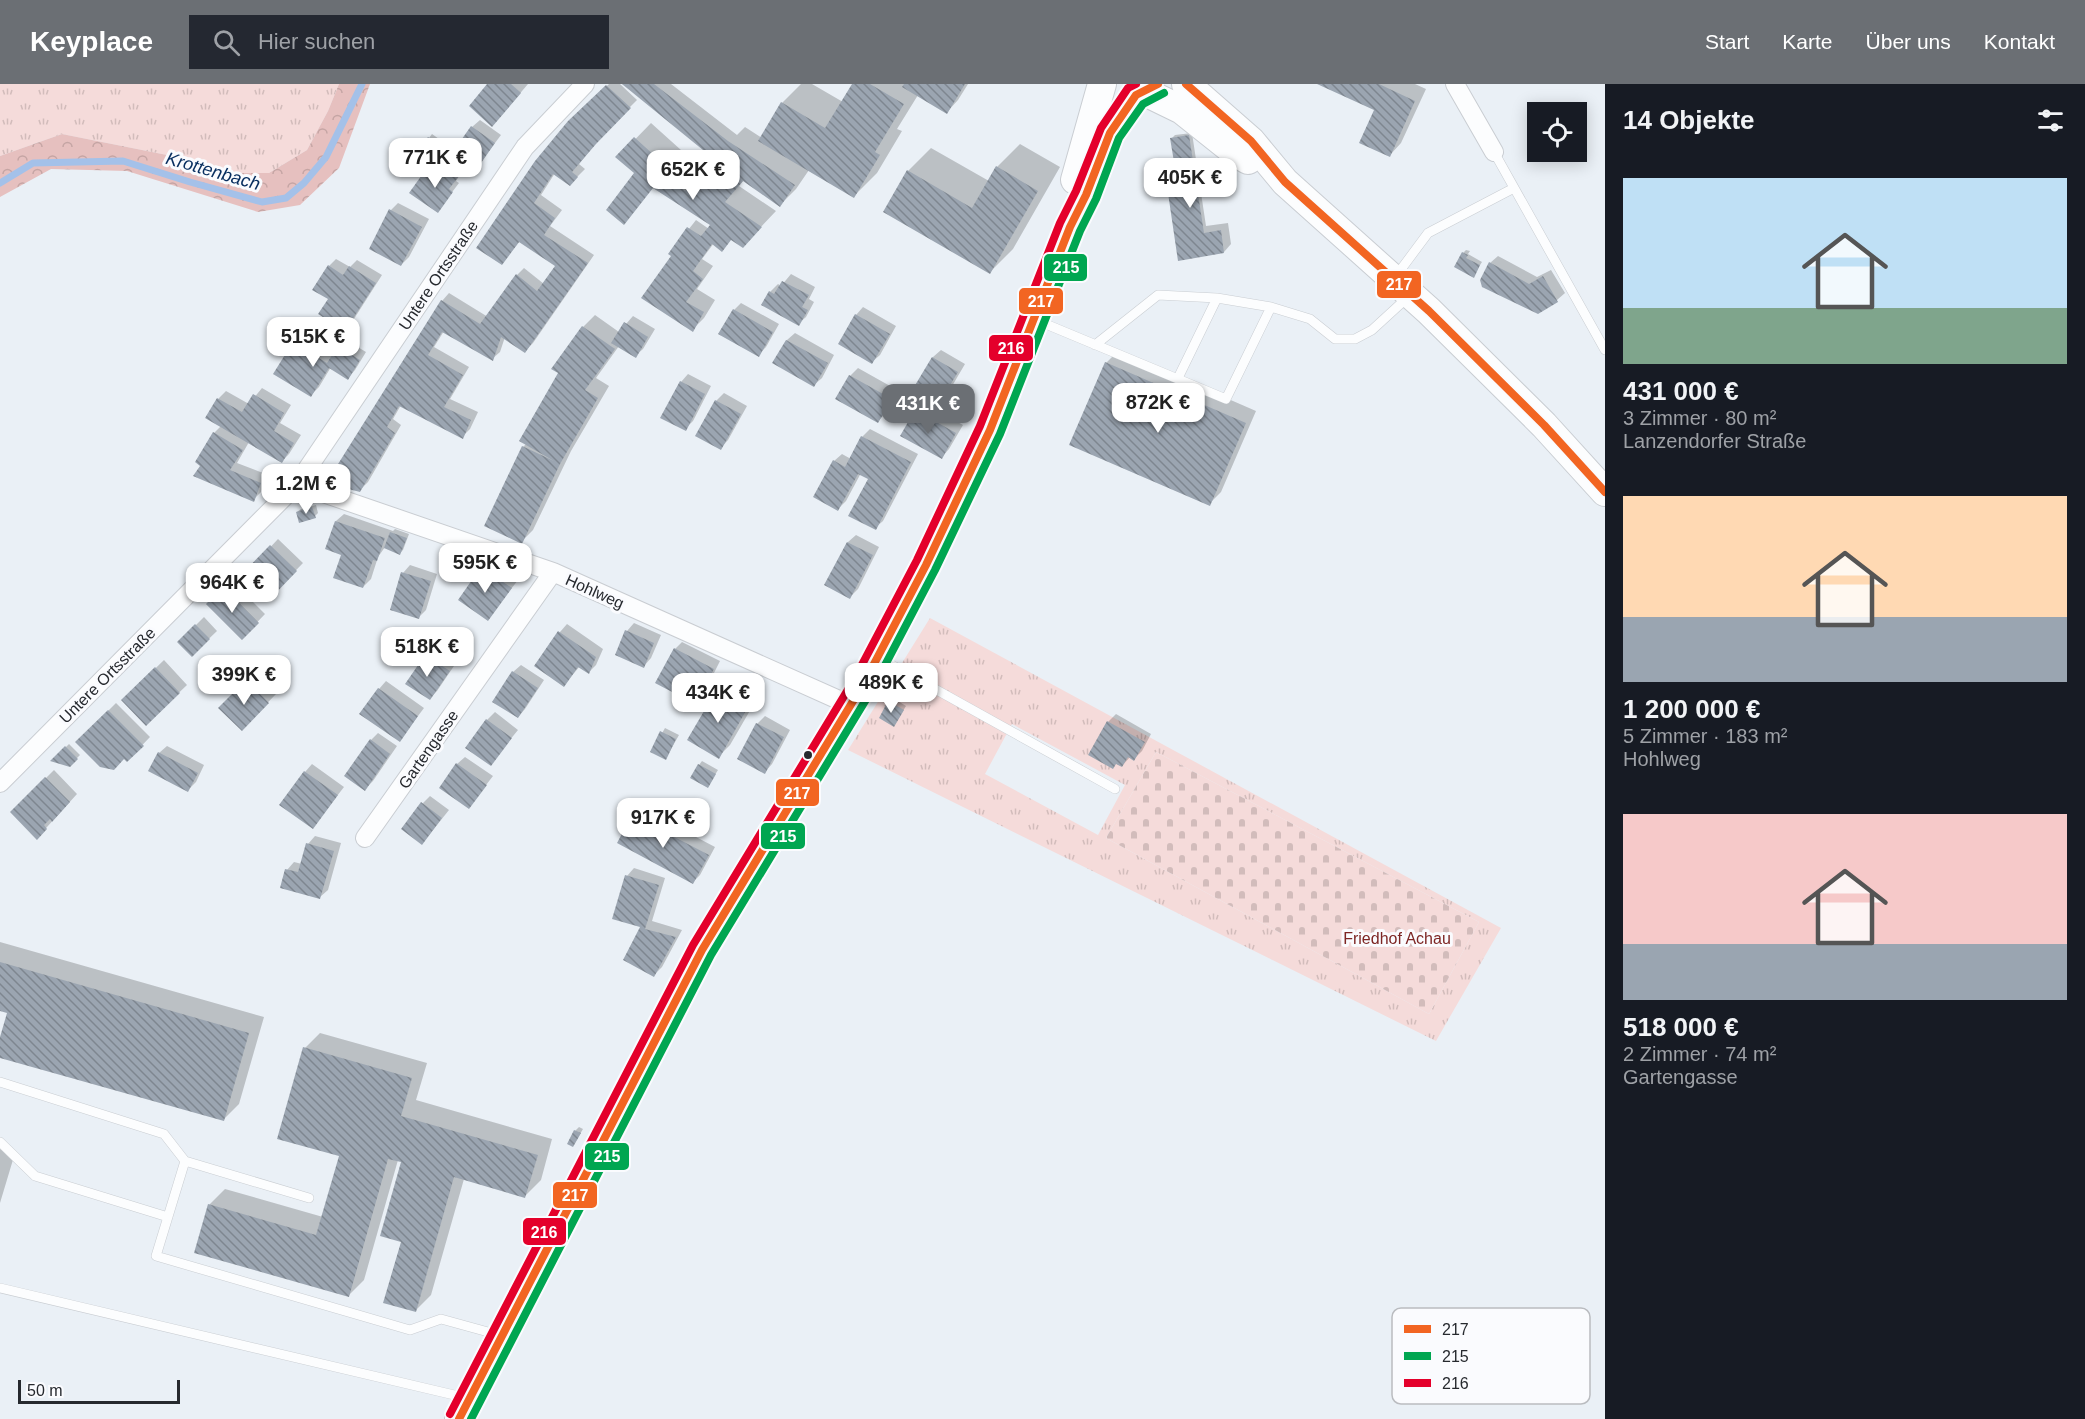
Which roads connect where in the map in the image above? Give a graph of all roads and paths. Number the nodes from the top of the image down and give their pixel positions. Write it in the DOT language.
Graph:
graph roads {
  1 [pos="585,84"];
  2 [pos="1103,84"];
  3 [pos="1186,84"];
  4 [pos="1455,84"];
  5 [pos="1146,90"];
  6 [pos="1494,152"];
  7 [pos="1285,182"];
  8 [pos="1514,188"];
  9 [pos="1070,227"];
  10 [pos="1402,287"];
  11 [pos="1217,298"];
  12 [pos="1271,307"];
  13 [pos="1034,319"];
  14 [pos="1095,345"];
  15 [pos="1605,350"];
  16 [pos="1178,378"];
  17 [pos="297,484"];
  18 [pos="1605,492"];
  19 [pos="553,572"];
  20 [pos="878,658"];
  21 [pos="850,705"];
  22 [pos="0,783"];
  23 [pos="1115,789"];
  24 [pos="365,838"];
  25 [pos="0,1082"];
  26 [pos="0,1142"];
  27 [pos="185,1161"];
  28 [pos="309,1198"];
  29 [pos="168,1217"];
  30 [pos="0,1288"];
  31 [pos="501,1336"];
  32 [pos="464,1409"];
  1 -- 17 [label="street, Untere Ortsstraße"];
  2 -- 5 [label="main road"];
  2 -- 9 [label="main road"];
  3 -- 7 [label="main road"];
  4 -- 6 [label="street"];
  5 -- 7 [label="main road"];
  5 -- 9 [label="main road"];
  6 -- 8 [label="lane"];
  7 -- 10 [label="main road"];
  8 -- 10 [label="lane"];
  8 -- 15 [label="lane"];
  9 -- 13 [label="main road"];
  10 -- 12 [label="lane"];
  10 -- 18 [label="main road"];
  11 -- 12 [label="lane"];
  11 -- 14 [label="lane"];
  11 -- 16 [label="lane"];
  12 -- 16 [label="lane"];
  13 -- 14 [label="lane"];
  13 -- 20 [label="main road"];
  14 -- 16 [label="lane"];
  17 -- 19 [label="street, Hohlweg"];
  17 -- 22 [label="street, Untere Ortsstraße"];
  19 -- 21 [label="street, Hohlweg"];
  19 -- 24 [label="street, Gartengasse"];
  20 -- 21 [label="main road"];
  20 -- 23 [label="lane"];
  21 -- 31 [label="main road"];
  25 -- 27 [label="lane"];
  26 -- 29 [label="lane"];
  27 -- 28 [label="lane"];
  27 -- 29 [label="lane"];
  29 -- 31 [label="lane"];
  30 -- 32 [label="lane"];
  31 -- 32 [label="main road"];
}
